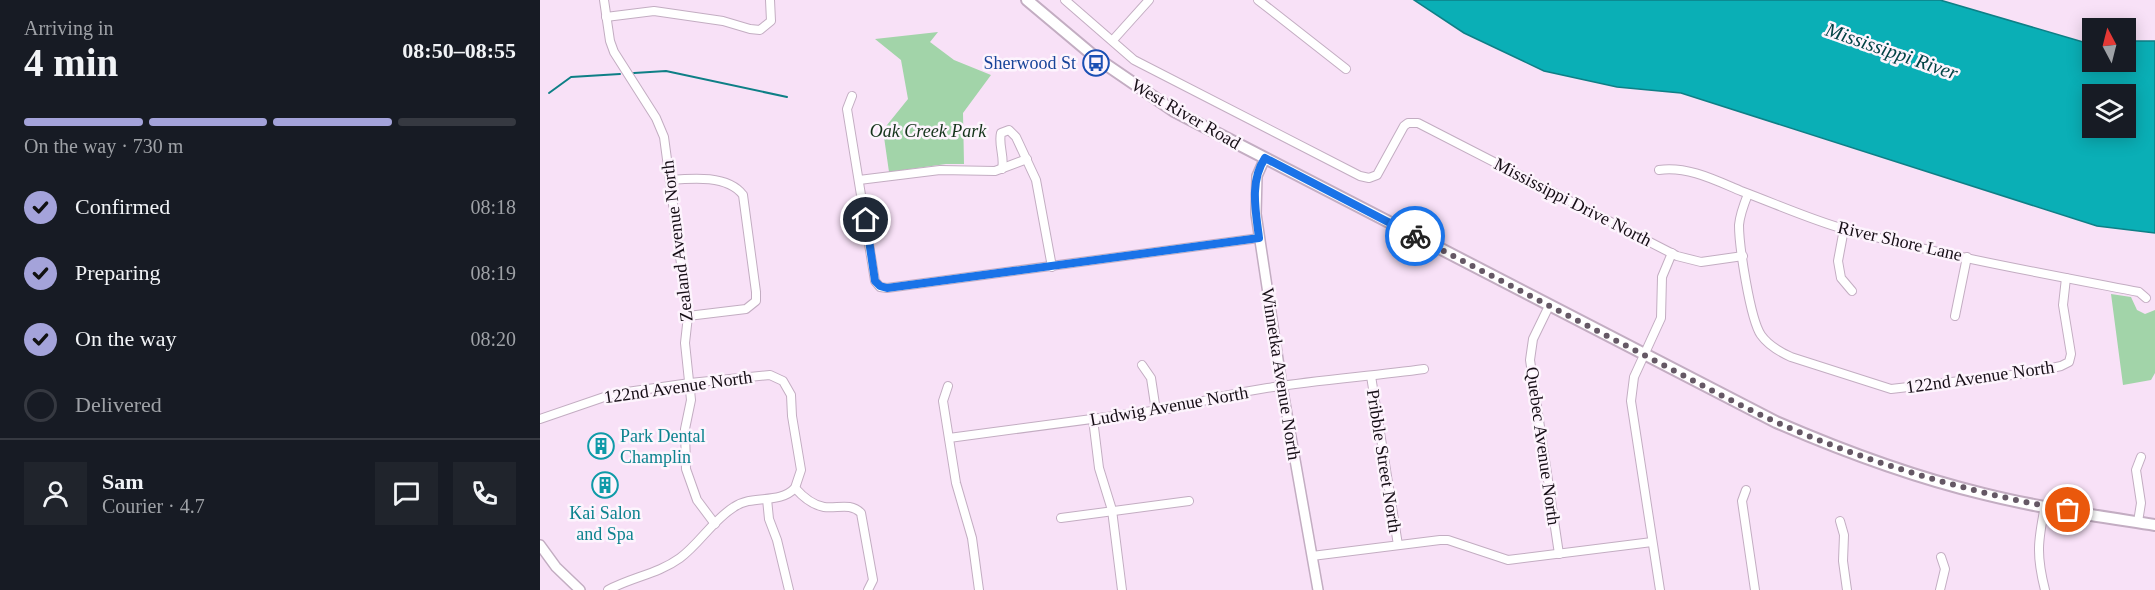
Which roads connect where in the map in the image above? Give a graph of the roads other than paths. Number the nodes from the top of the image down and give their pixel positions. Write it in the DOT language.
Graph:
graph roads {
  1 [pos="604,0"];
  2 [pos="770,0"];
  3 [pos="1027,0"];
  4 [pos="1065,0"];
  5 [pos="1149,0"];
  6 [pos="1258,0"];
  7 [pos="606,17"];
  8 [pos="1113,40"];
  9 [pos="1346,69"];
  10 [pos="852,96"];
  11 [pos="1408,123"];
  12 [pos="1265,158"];
  13 [pos="1027,159"];
  14 [pos="1002,169"];
  15 [pos="1659,170"];
  16 [pos="670,180"];
  17 [pos="859,180"];
  18 [pos="1748,194"];
  19 [pos="1844,229"];
  20 [pos="1259,238"];
  21 [pos="1672,253"];
  22 [pos="1743,256"];
  23 [pos="1968,257"];
  24 [pos="1052,267"];
  25 [pos="2066,278"];
  26 [pos="1852,291"];
  27 [pos="2146,298"];
  28 [pos="1549,306"];
  29 [pos="688,316"];
  30 [pos="1955,316"];
  31 [pos="1644,355"];
  32 [pos="1142,365"];
  33 [pos="1424,369"];
  34 [pos="1371,376"];
  35 [pos="690,382"];
  36 [pos="948,386"];
  37 [pos="1282,386"];
  38 [pos="1156,411"];
  39 [pos="540,419"];
  40 [pos="1094,419"];
  41 [pos="949,438"];
  42 [pos="2141,457"];
  43 [pos="795,488"];
  44 [pos="1746,490"];
  45 [pos="767,499"];
  46 [pos="1189,501"];
  47 [pos="2045,506"];
  48 [pos="1112,510"];
  49 [pos="1061,518"];
  50 [pos="1840,521"];
  51 [pos="2138,522"];
  52 [pos="715,524"];
  53 [pos="2155,525"];
  54 [pos="1652,542"];
  55 [pos="540,545"];
  56 [pos="1398,545"];
  57 [pos="1559,554"];
  58 [pos="1312,556"];
  59 [pos="1941,557"];
  60 [pos="580,590"];
  61 [pos="608,590"];
  62 [pos="789,590"];
  63 [pos="868,590"];
  64 [pos="979,590"];
  65 [pos="1122,590"];
  66 [pos="1318,590"];
  67 [pos="1660,590"];
  68 [pos="1755,590"];
  69 [pos="1847,590"];
  70 [pos="1940,590"];
  71 [pos="2045,590"];
  1 -- 7 [label="street, Zealand Avenue North"];
  2 -- 7 [label="street"];
  3 -- 12 [label="main road, West River Road"];
  4 -- 8 [label="street, West River Road"];
  5 -- 8 [label="street"];
  6 -- 9 [label="street"];
  7 -- 16 [label="street, Zealand Avenue North"];
  8 -- 11 [label="street, West River Road"];
  10 -- 17 [label="street"];
  11 -- 21 [label="street, Mississippi Drive North"];
  12 -- 20 [label="street, Winnetka Avenue North"];
  12 -- 28 [label="main road, West River Road"];
  13 -- 14 [label="street"];
  13 -- 14 [label="street"];
  13 -- 24 [label="street"];
  14 -- 17 [label="street"];
  15 -- 18 [label="street, River Shore Lane"];
  16 -- 29 [label="street, Zealand Avenue North"];
  16 -- 29 [label="street"];
  17 -- 24 [label="street"];
  18 -- 19 [label="street, River Shore Lane"];
  18 -- 22 [label="street, 122nd Avenue North"];
  19 -- 23 [label="street, River Shore Lane"];
  19 -- 26 [label="street"];
  20 -- 24 [label="street"];
  20 -- 37 [label="street, Winnetka Avenue North"];
  21 -- 22 [label="street, Mississippi Drive North"];
  21 -- 31 [label="street"];
  22 -- 25 [label="street, 122nd Avenue North"];
  23 -- 25 [label="street, River Shore Lane"];
  23 -- 30 [label="street"];
  25 -- 27 [label="street, River Shore Lane"];
  28 -- 31 [label="main road, West River Road"];
  28 -- 57 [label="street, Quebec Avenue North"];
  29 -- 35 [label="street, Zealand Avenue North"];
  31 -- 47 [label="main road, West River Road"];
  31 -- 54 [label="street"];
  32 -- 38 [label="street"];
  33 -- 34 [label="street, Ludwig Avenue North"];
  34 -- 37 [label="street, Ludwig Avenue North"];
  34 -- 56 [label="street, Pribble Street North"];
  35 -- 39 [label="street, 122nd Avenue North"];
  35 -- 43 [label="street, 122nd Avenue North"];
  35 -- 52 [label="street, Zealand Avenue North"];
  36 -- 41 [label="street"];
  37 -- 38 [label="street, Ludwig Avenue North"];
  37 -- 58 [label="street, Winnetka Avenue North"];
  38 -- 40 [label="street, Ludwig Avenue North"];
  40 -- 41 [label="street, Ludwig Avenue North"];
  40 -- 48 [label="street"];
  41 -- 64 [label="street"];
  42 -- 51 [label="street"];
  43 -- 45 [label="street"];
  43 -- 63 [label="street"];
  44 -- 68 [label="street"];
  45 -- 52 [label="street"];
  45 -- 62 [label="street"];
  46 -- 48 [label="street"];
  47 -- 51 [label="main road, West River Road"];
  47 -- 71 [label="street"];
  48 -- 49 [label="street"];
  48 -- 65 [label="street"];
  50 -- 69 [label="street"];
  51 -- 53 [label="main road, West River Road"];
  52 -- 61 [label="street"];
  54 -- 57 [label="street"];
  54 -- 67 [label="street"];
  55 -- 60 [label="street"];
  56 -- 57 [label="street"];
  56 -- 58 [label="street"];
  58 -- 66 [label="street, Winnetka Avenue North"];
  59 -- 70 [label="street"];
}
